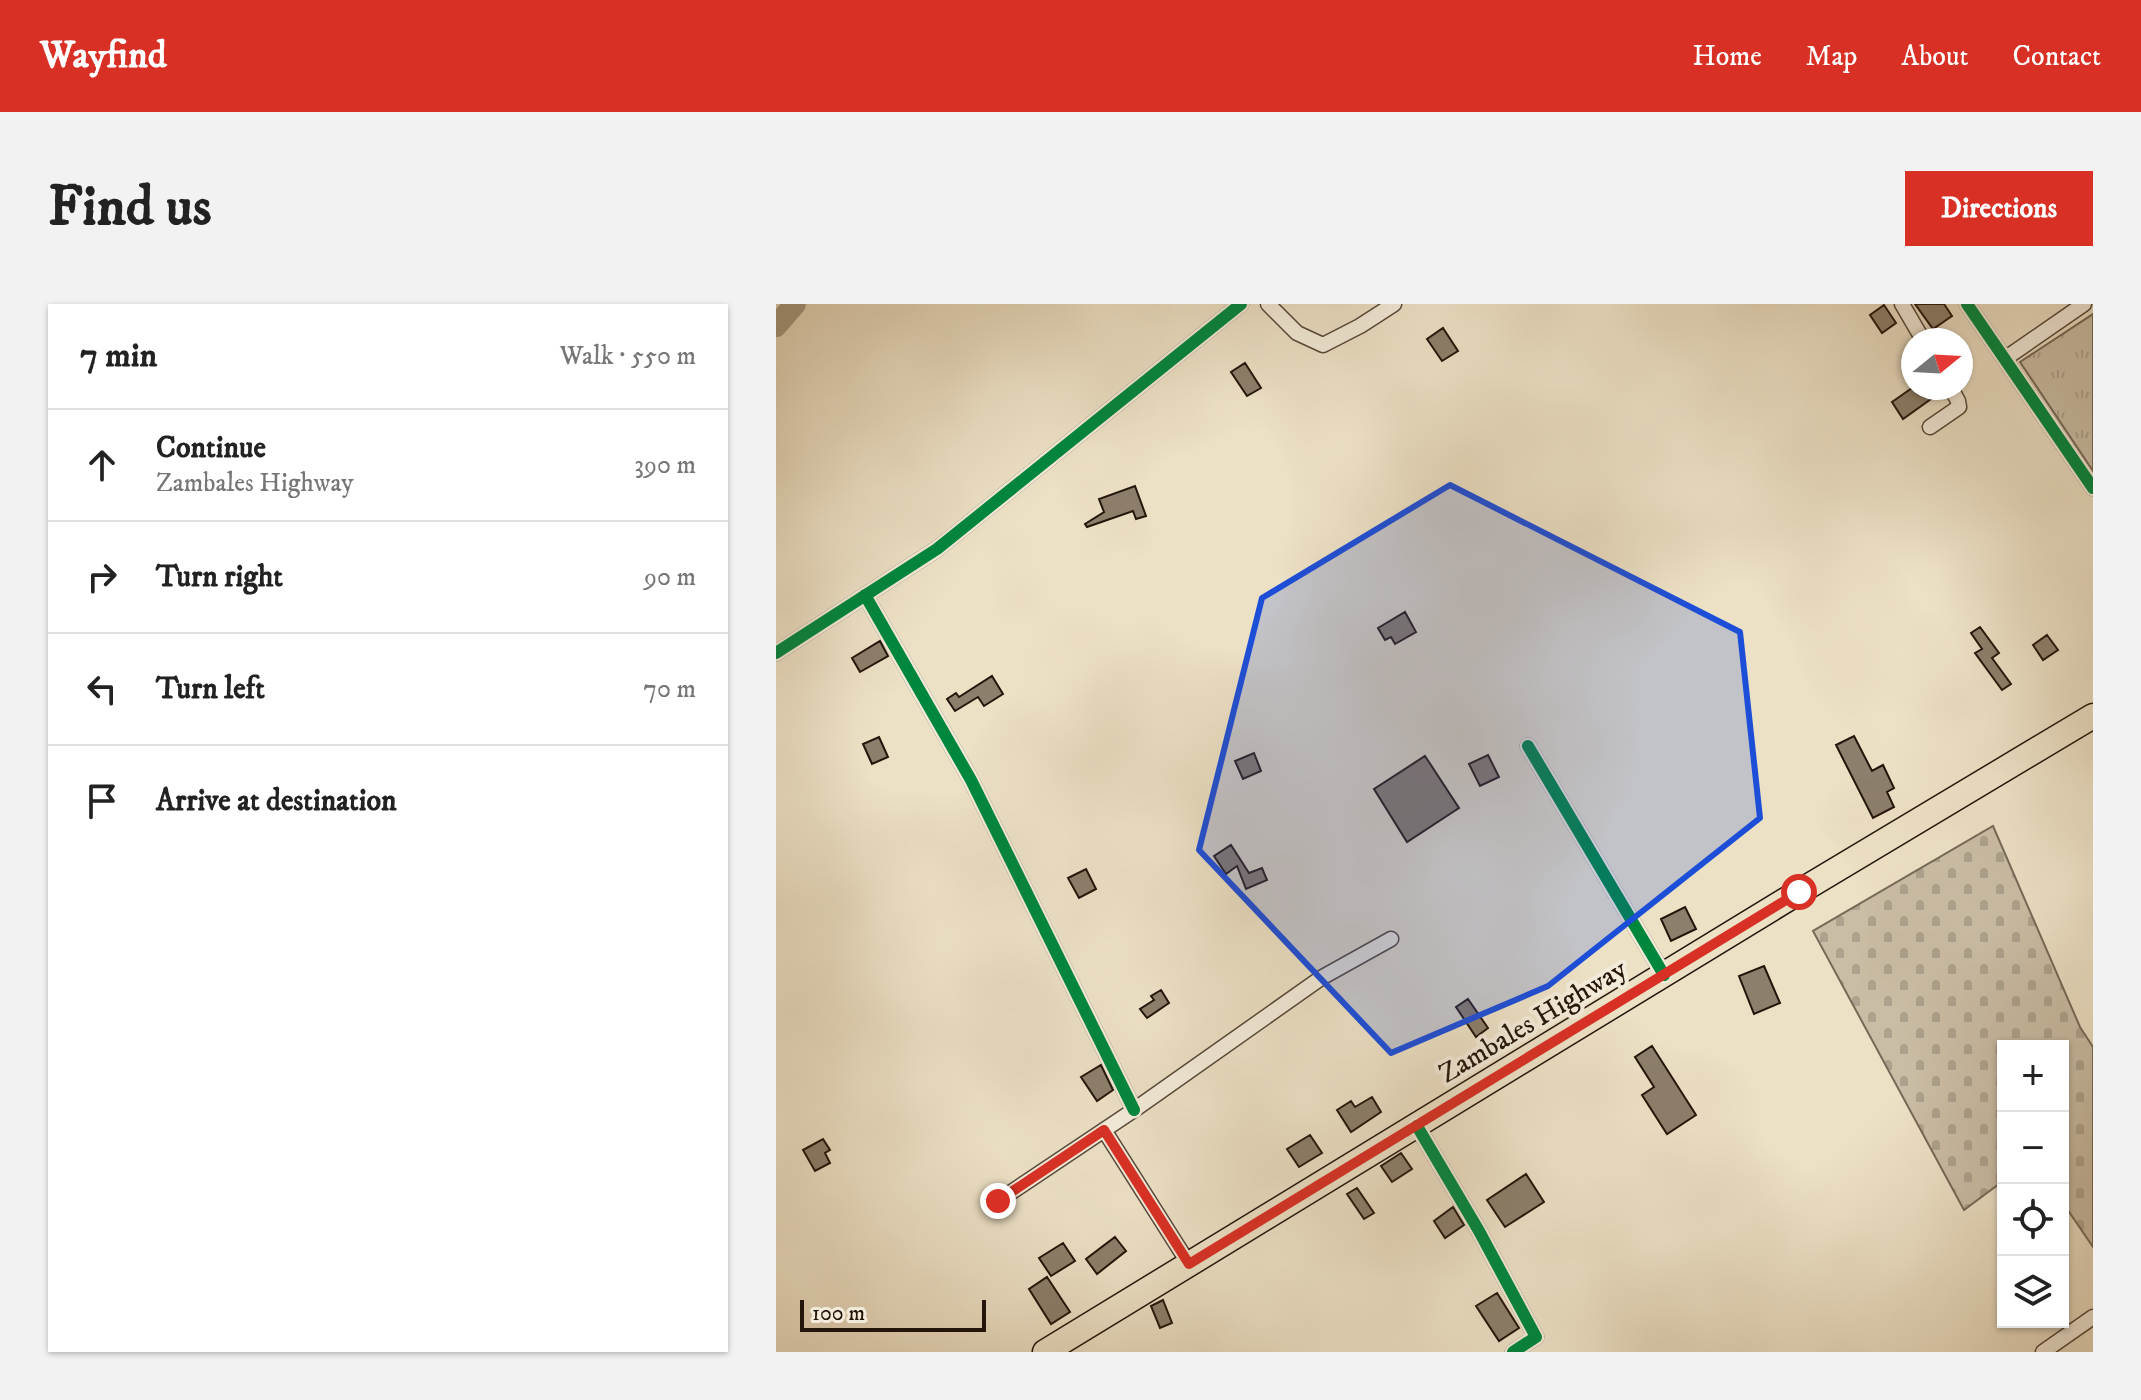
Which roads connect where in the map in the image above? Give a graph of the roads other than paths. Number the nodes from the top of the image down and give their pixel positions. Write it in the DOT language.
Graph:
graph roads {
  1 [pos="1241,304"];
  2 [pos="1268,304"];
  3 [pos="1394,304"];
  4 [pos="1902,304"];
  5 [pos="1967,304"];
  6 [pos="2084,304"];
  7 [pos="1916,328"];
  8 [pos="2006,358"];
  9 [pos="1957,400"];
  10 [pos="1930,427"];
  11 [pos="2093,488"];
  12 [pos="865,595"];
  13 [pos="776,653"];
  14 [pos="2093,716"];
  15 [pos="1528,746"];
  16 [pos="1391,939"];
  17 [pos="1664,975"];
  18 [pos="1134,1110"];
  19 [pos="1417,1126"];
  20 [pos="1104,1130"];
  21 [pos="998,1201"];
  22 [pos="1189,1264"];
  23 [pos="2093,1317"];
  24 [pos="1045,1352"];
  25 [pos="1513,1352"];
  26 [pos="2043,1352"];
  1 -- 12 [label="street"];
  2 -- 3 [label="street"];
  4 -- 7 [label="street"];
  5 -- 8 [label="street"];
  6 -- 8 [label="street"];
  8 -- 11 [label="street"];
  9 -- 10 [label="street"];
  12 -- 13 [label="street"];
  12 -- 18 [label="street"];
  14 -- 17 [label="main road, Zambales Highway"];
  15 -- 17 [label="street"];
  16 -- 18 [label="street"];
  17 -- 19 [label="main road, Zambales Highway"];
  18 -- 20 [label="street"];
  19 -- 22 [label="main road, Zambales Highway"];
  19 -- 25 [label="street"];
  20 -- 21 [label="street"];
  20 -- 22 [label="street"];
  22 -- 24 [label="main road, Zambales Highway"];
  23 -- 26 [label="street"];
}
